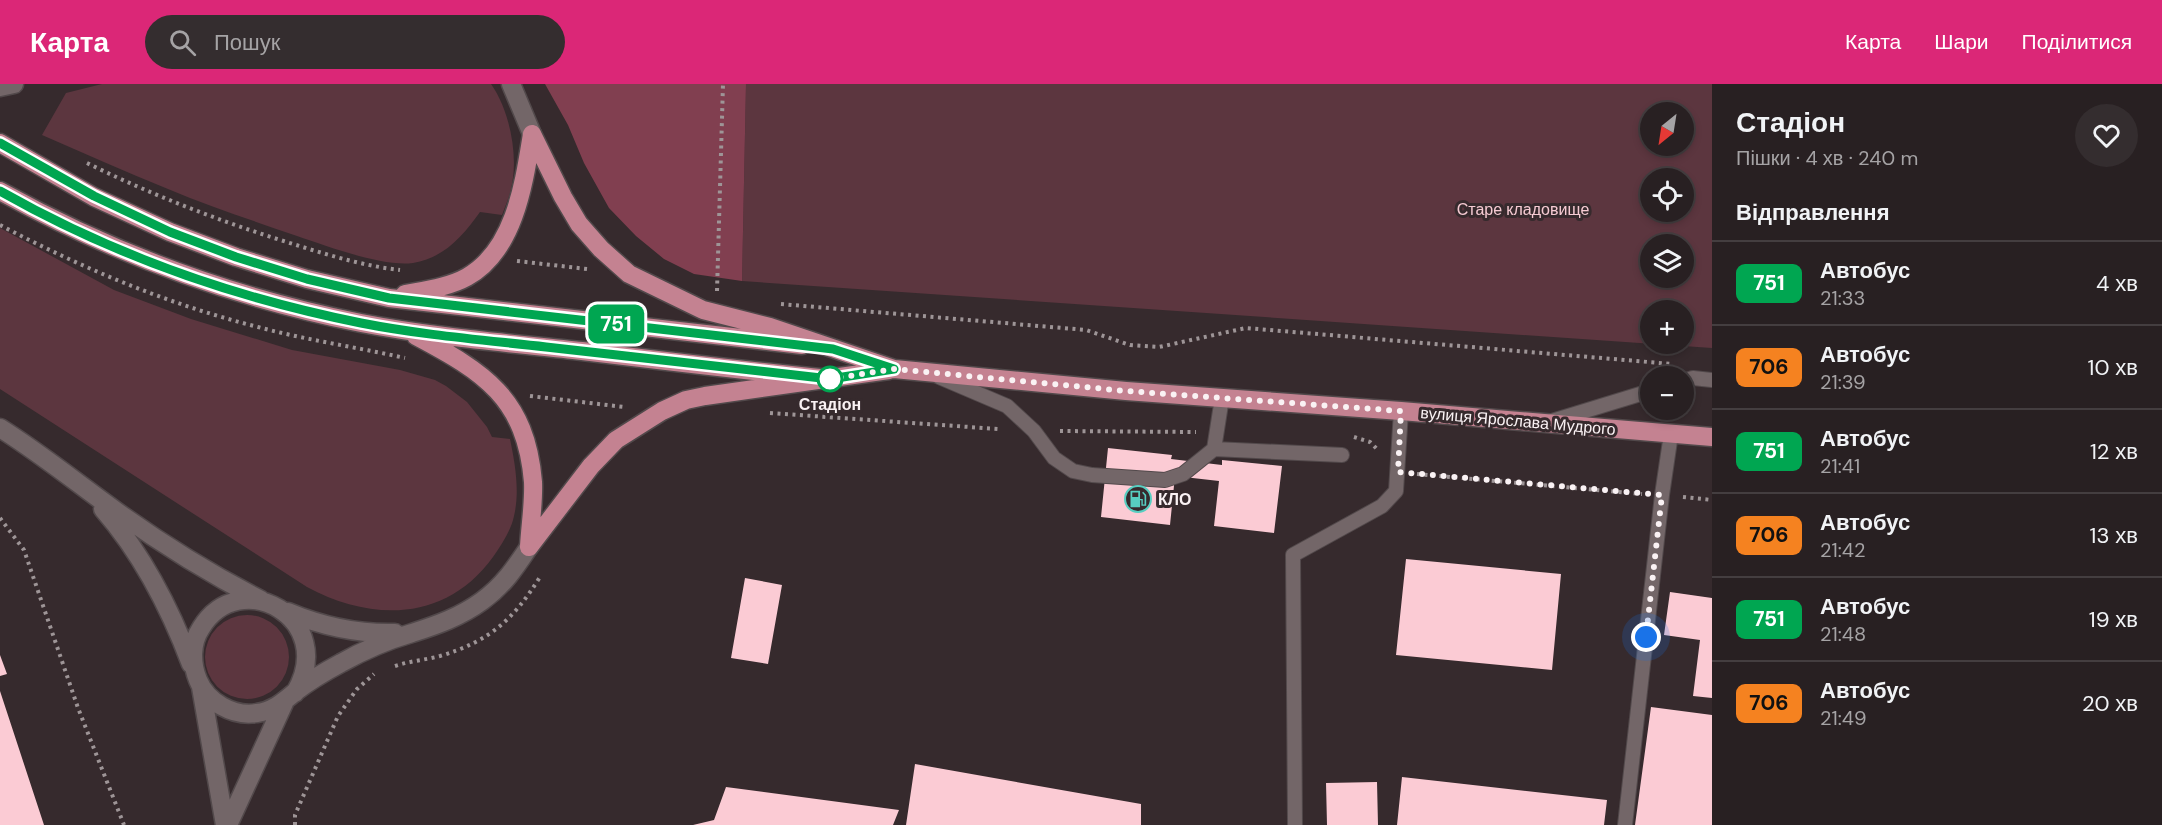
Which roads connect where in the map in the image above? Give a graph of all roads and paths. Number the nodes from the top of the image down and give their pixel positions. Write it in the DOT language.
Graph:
graph roads {
  1 [pos="14,84"];
  2 [pos="511,84"];
  3 [pos="723,84"];
  4 [pos="0,87"];
  5 [pos="532,134"];
  6 [pos="0,143"];
  7 [pos="80,159"];
  8 [pos="4,193"];
  9 [pos="510,260"];
  10 [pos="404,270"];
  11 [pos="593,270"];
  12 [pos="389,298"];
  13 [pos="717,298"];
  14 [pos="773,303"];
  15 [pos="403,329"];
  16 [pos="833,349"];
  17 [pos="1676,364"];
  18 [pos="894,369"];
  19 [pos="926,372"];
  20 [pos="1694,378"];
  21 [pos="830,379"];
  22 [pos="1712,380"];
  23 [pos="1640,394"];
  24 [pos="529,396"];
  25 [pos="1222,398"];
  26 [pos="613,405"];
  27 [pos="1401,411"];
  28 [pos="762,412"];
  29 [pos="1545,423"];
  30 [pos="980,427"];
  31 [pos="0,428"];
  32 [pos="1071,431"];
  33 [pos="1190,432"];
  34 [pos="1671,434"];
  35 [pos="1347,436"];
  36 [pos="1712,438"];
  37 [pos="1215,449"];
  38 [pos="1342,455"];
  39 [pos="1398,472"];
  40 [pos="82,485"];
  41 [pos="1662,495"];
  42 [pos="1712,500"];
  43 [pos="0,518"];
  44 [pos="529,547"];
  45 [pos="546,567"];
  46 [pos="270,604"];
  47 [pos="412,633"];
  48 [pos="388,668"];
  49 [pos="378,672"];
  50 [pos="197,679"];
  51 [pos="290,698"];
  52 [pos="124,825"];
  53 [pos="227,825"];
  54 [pos="295,825"];
  55 [pos="1294,825"];
  56 [pos="1625,825"];
  1 -- 4 [label="main road"];
  2 -- 5 [label="main road"];
  3 -- 13 [label="path"];
  5 -- 12 [label="main road"];
  5 -- 16 [label="main road"];
  6 -- 12 [label="main road"];
  7 -- 10 [label="path"];
  8 -- 15 [label="main road"];
  9 -- 11 [label="path"];
  12 -- 16 [label="main road"];
  14 -- 17 [label="path"];
  15 -- 21 [label="main road"];
  15 -- 44 [label="main road"];
  16 -- 18 [label="main road"];
  18 -- 19 [label="main road, вулиця Ярослава Мудрого"];
  18 -- 21 [label="main road"];
  19 -- 25 [label="main road, вулиця Ярослава Мудрого"];
  19 -- 37 [label="lane"];
  20 -- 22 [label="lane"];
  21 -- 44 [label="main road"];
  23 -- 29 [label="lane"];
  24 -- 26 [label="path"];
  25 -- 27 [label="main road, вулиця Ярослава Мудрого"];
  25 -- 37 [label="lane"];
  27 -- 29 [label="main road, вулиця Ярослава Мудрого"];
  27 -- 39 [label="lane"];
  28 -- 30 [label="path"];
  29 -- 34 [label="main road, вулиця Ярослава Мудрого"];
  31 -- 40 [label="main road"];
  32 -- 33 [label="path"];
  34 -- 36 [label="main road, вулиця Ярослава Мудрого"];
  34 -- 41 [label="lane"];
  35 -- 39 [label="path"];
  37 -- 38 [label="lane"];
  39 -- 41 [label="path"];
  39 -- 55 [label="lane"];
  40 -- 46 [label="main road"];
  40 -- 50 [label="main road"];
  41 -- 42 [label="path"];
  41 -- 56 [label="lane"];
  43 -- 52 [label="path"];
  44 -- 47 [label="main road"];
  45 -- 48 [label="path"];
  46 -- 47 [label="main road"];
  46 -- 50 [label="main road"];
  46 -- 51 [label="main road"];
  47 -- 51 [label="main road"];
  49 -- 54 [label="path"];
  50 -- 51 [label="main road"];
  50 -- 53 [label="main road"];
  51 -- 53 [label="main road"];
}
